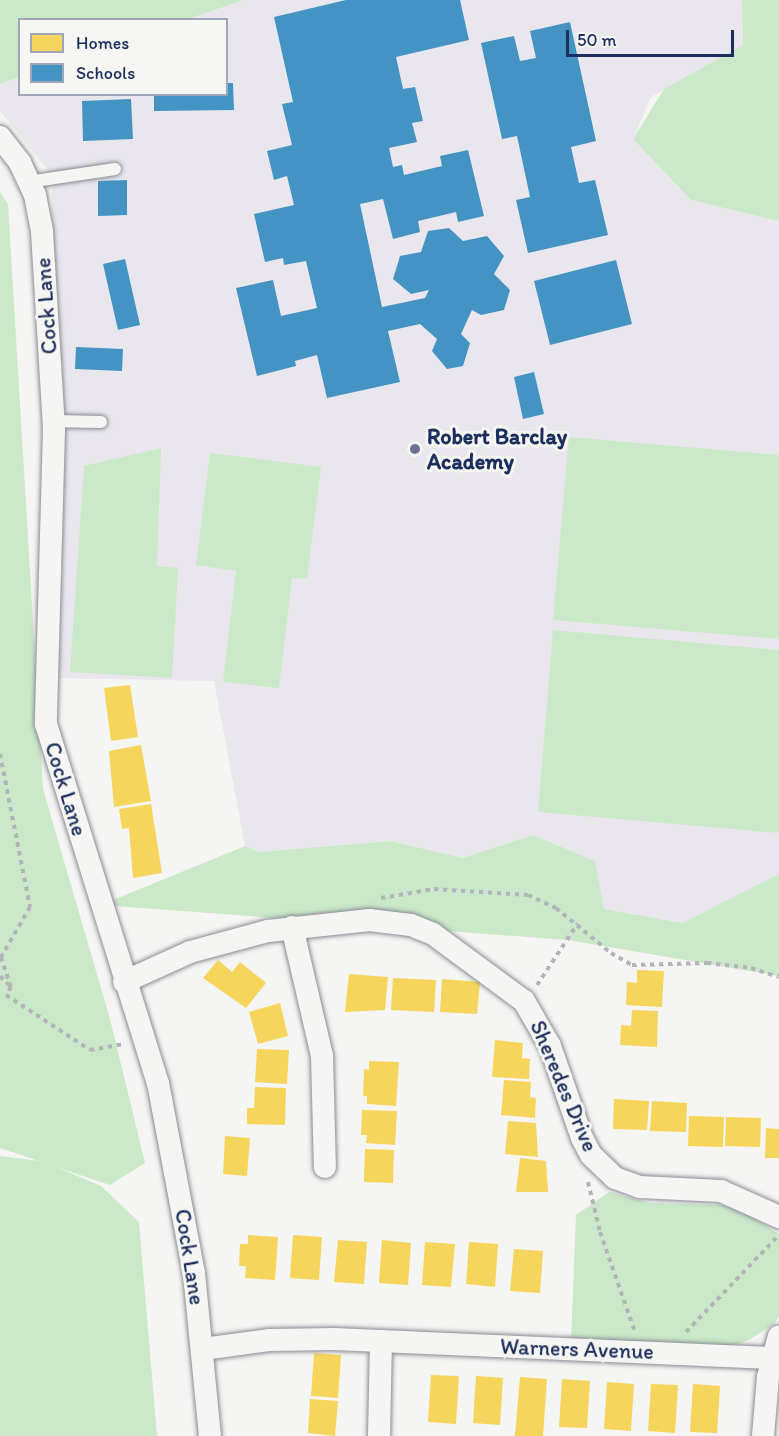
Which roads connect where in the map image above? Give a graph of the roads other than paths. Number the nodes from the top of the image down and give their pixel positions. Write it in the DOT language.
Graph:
graph roads {
  1 [pos="0,137"];
  2 [pos="115,169"];
  3 [pos="28,182"];
  4 [pos="53,421"];
  5 [pos="101,422"];
  6 [pos="292,927"];
  7 [pos="124,982"];
  8 [pos="325,1167"];
  9 [pos="779,1217"];
  10 [pos="779,1336"];
  11 [pos="381,1341"];
  12 [pos="203,1349"];
  13 [pos="772,1358"];
  14 [pos="210,1436"];
  15 [pos="379,1436"];
  16 [pos="763,1436"];
  1 -- 3 [label="street, Cock Lane"];
  2 -- 3 [label="lane"];
  3 -- 4 [label="street, Cock Lane"];
  4 -- 5 [label="lane"];
  4 -- 7 [label="street, Cock Lane"];
  6 -- 7 [label="street, Sheredes Drive"];
  6 -- 8 [label="street"];
  6 -- 9 [label="street, Sheredes Drive"];
  7 -- 12 [label="street, Cock Lane"];
  10 -- 13 [label="street"];
  11 -- 12 [label="street, Warners Avenue"];
  11 -- 13 [label="street, Warners Avenue"];
  11 -- 15 [label="street"];
  12 -- 14 [label="street, Cock Lane"];
  13 -- 16 [label="street"];
}
